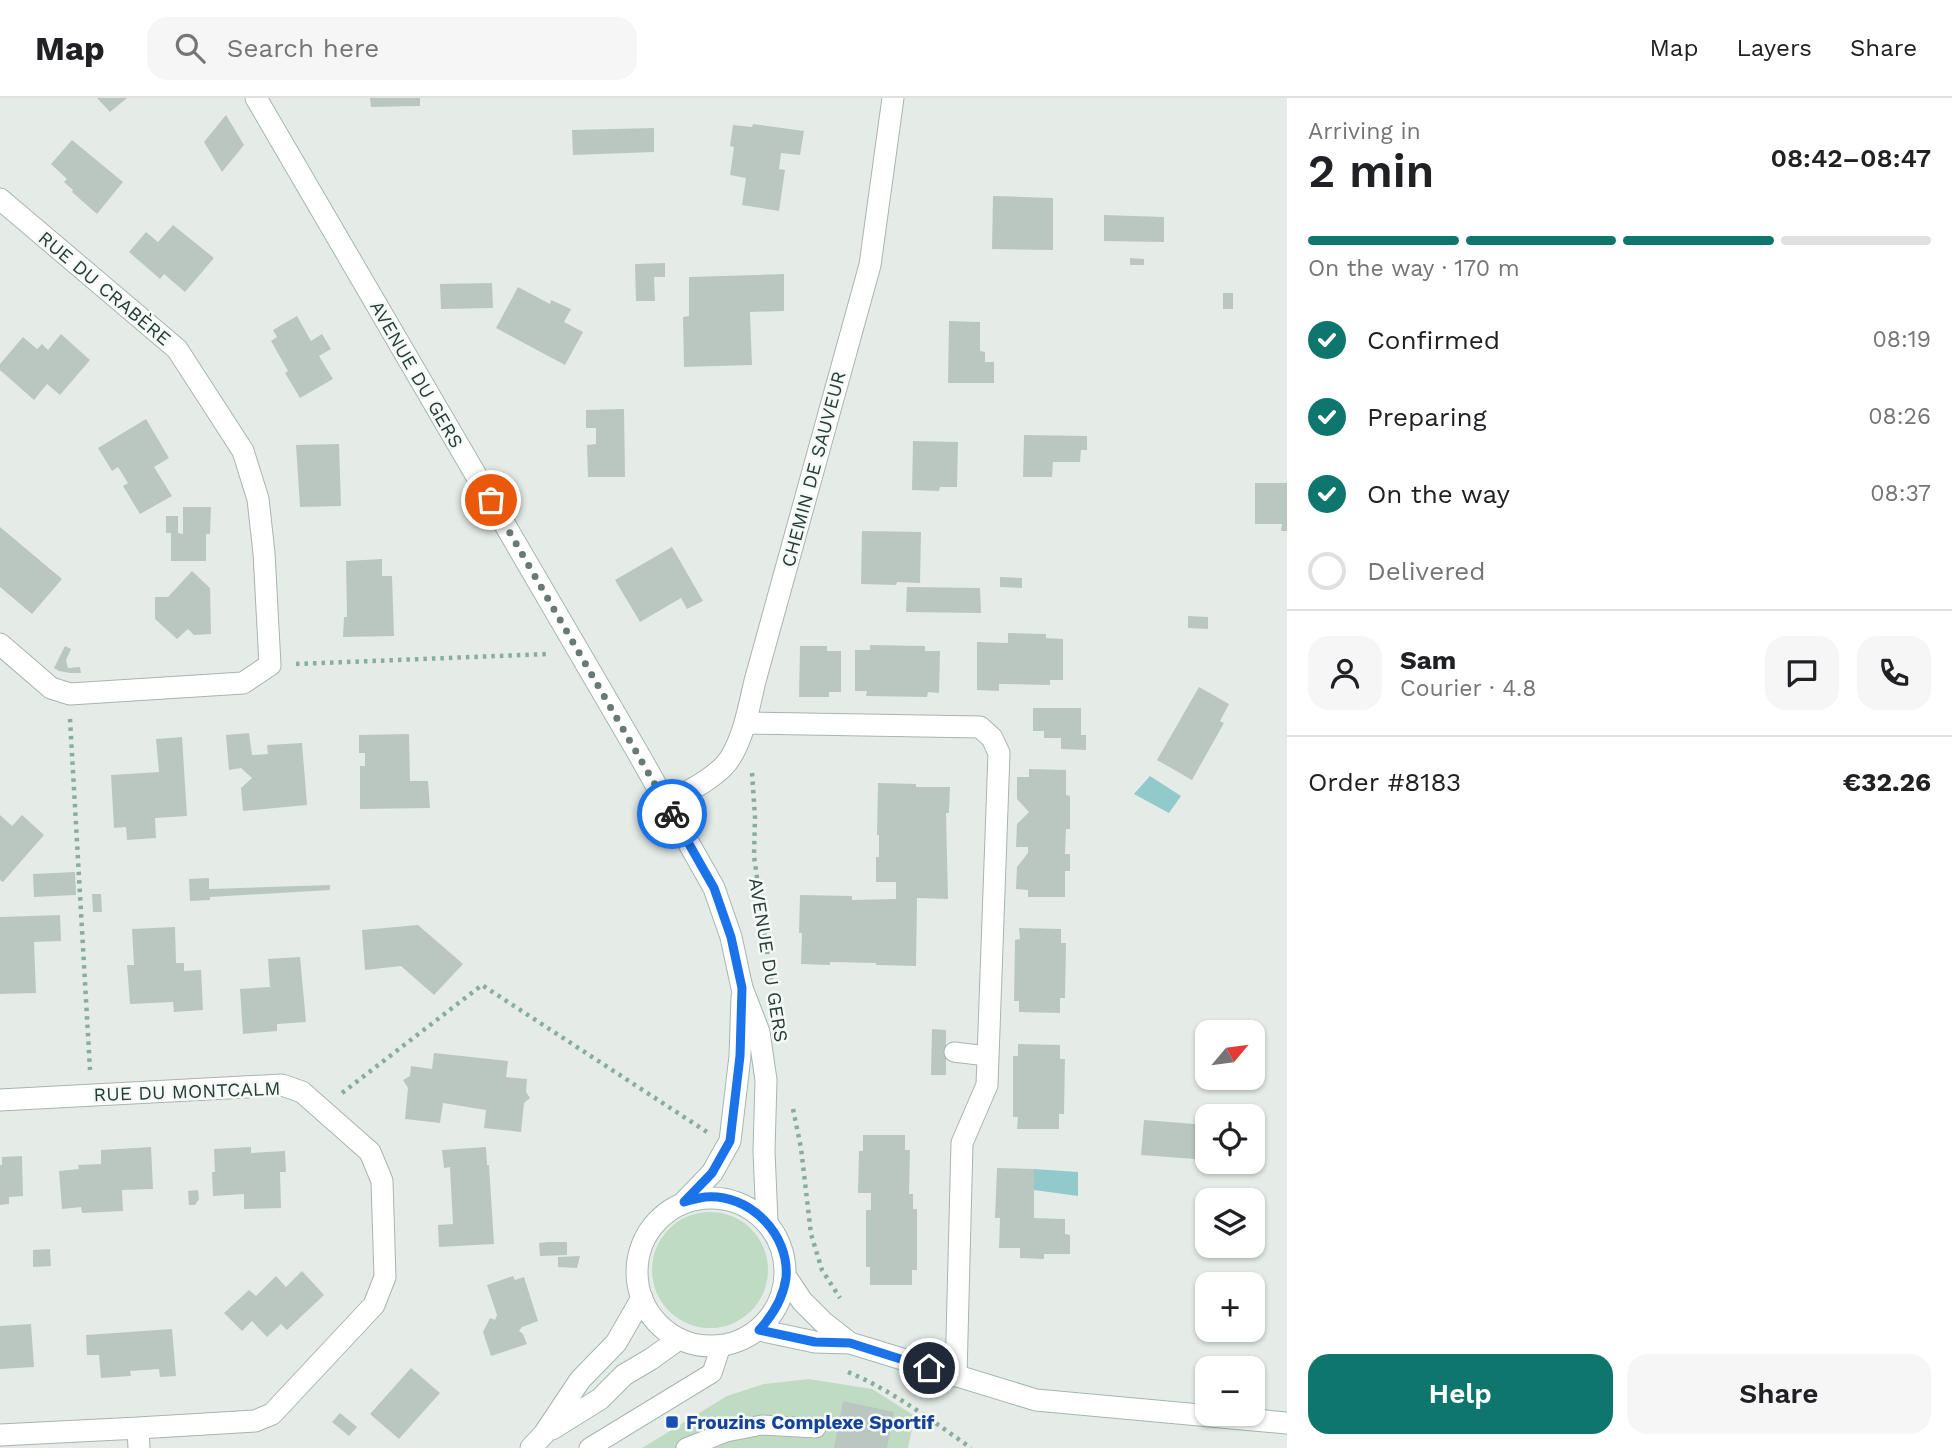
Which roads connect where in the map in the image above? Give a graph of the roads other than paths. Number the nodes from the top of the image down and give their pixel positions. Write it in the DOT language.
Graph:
graph roads {
  1 [pos="256,98"];
  2 [pos="893,98"];
  3 [pos="0,199"];
  4 [pos="0,644"];
  5 [pos="745,723"];
  6 [pos="666,803"];
  7 [pos="742,988"];
  8 [pos="954,1052"];
  9 [pos="987,1056"];
  10 [pos="0,1100"];
  11 [pos="684,1202"];
  12 [pos="767,1222"];
  13 [pos="786,1277"];
  14 [pos="642,1298"];
  15 [pos="759,1330"];
  16 [pos="679,1339"];
  17 [pos="850,1343"];
  18 [pos="720,1346"];
  19 [pos="956,1376"];
  20 [pos="1287,1423"];
  21 [pos="816,1428"];
  22 [pos="0,1435"];
  23 [pos="139,1438"];
  24 [pos="538,1441"];
  25 [pos="589,1448"];
  26 [pos="686,1448"];
  1 -- 6 [label="street, AVENUE DU GERS"];
  2 -- 5 [label="street, CHEMIN DE SAUVEUR"];
  3 -- 4 [label="street, RUE DU CRABÈRE"];
  5 -- 6 [label="street, CHEMIN DE SAUVEUR"];
  5 -- 9 [label="street"];
  6 -- 7 [label="street, AVENUE DU GERS"];
  7 -- 11 [label="street, AVENUE DU GERS"];
  7 -- 12 [label="street, AVENUE DU GERS"];
  8 -- 9 [label="lane"];
  9 -- 19 [label="street"];
  10 -- 23 [label="street, RUE DU MONTCALM"];
  11 -- 12 [label="street"];
  11 -- 14 [label="street"];
  12 -- 13 [label="street"];
  13 -- 15 [label="street"];
  13 -- 17 [label="street"];
  14 -- 16 [label="street"];
  14 -- 24 [label="street"];
  15 -- 17 [label="street"];
  15 -- 18 [label="street"];
  16 -- 18 [label="street"];
  16 -- 24 [label="street"];
  17 -- 19 [label="street"];
  18 -- 25 [label="lane"];
  19 -- 20 [label="street"];
  21 -- 26 [label="lane"];
  22 -- 23 [label="street, RUE DU MONTCALM"];
}
